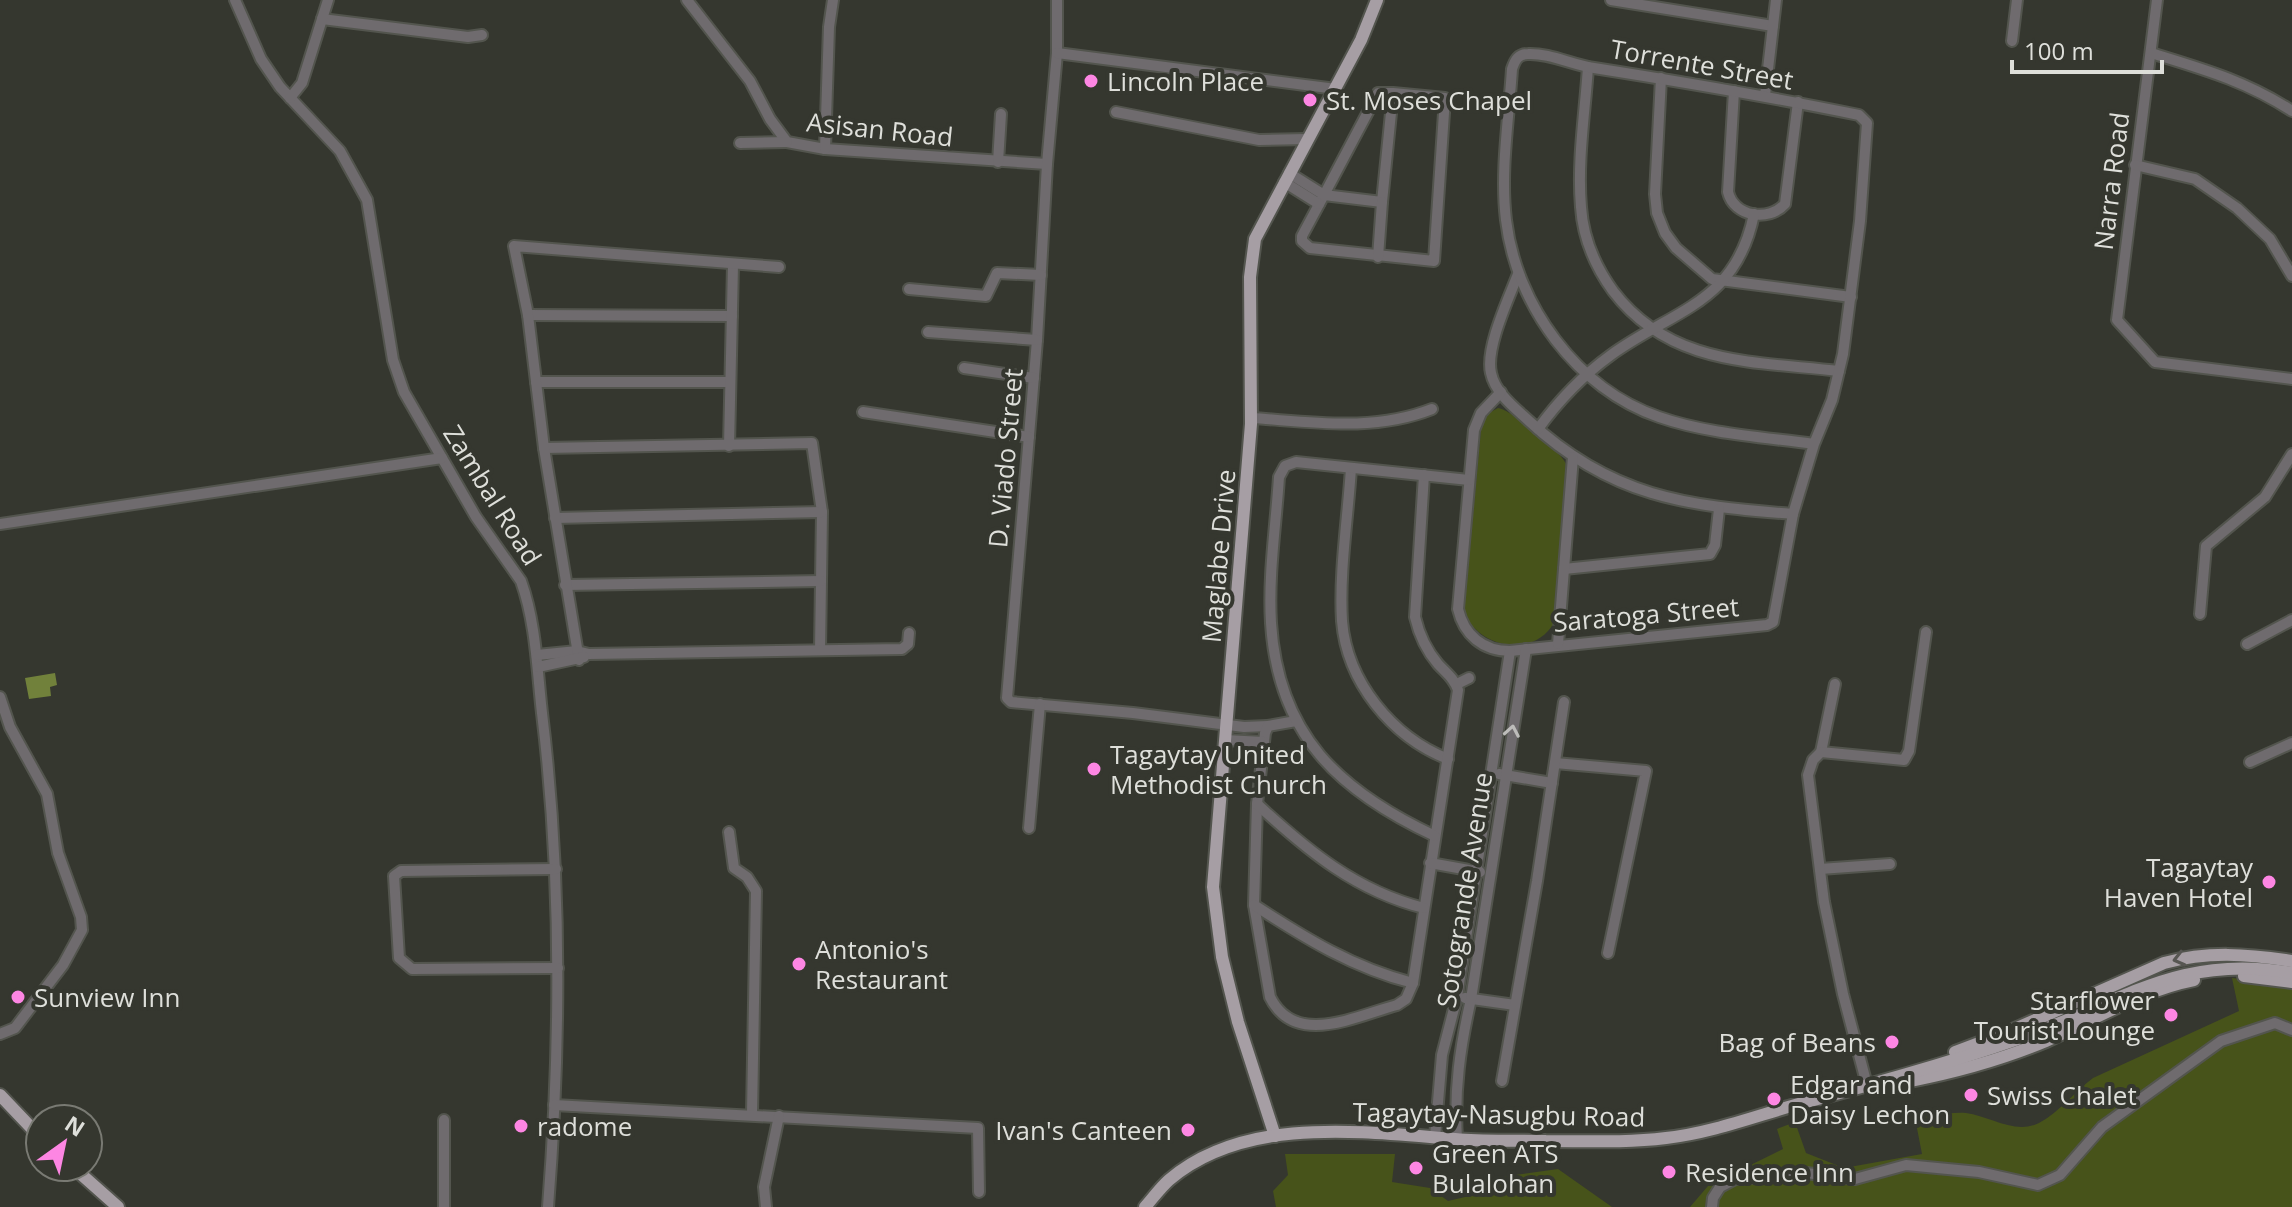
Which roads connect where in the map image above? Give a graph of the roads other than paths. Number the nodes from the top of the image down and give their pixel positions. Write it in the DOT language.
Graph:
graph roads {
  1 [pos="235,0"];
  2 [pos="328,0"];
  3 [pos="687,0"];
  4 [pos="833,0"];
  5 [pos="1377,0"];
  6 [pos="1611,0"];
  7 [pos="1776,0"];
  8 [pos="2017,0"];
  9 [pos="2157,0"];
  10 [pos="1054,2"];
  11 [pos="322,19"];
  12 [pos="1773,26"];
  13 [pos="482,35"];
  14 [pos="2012,41"];
  15 [pos="1057,53"];
  16 [pos="2151,53"];
  17 [pos="1588,67"];
  18 [pos="1661,78"];
  19 [pos="1336,89"];
  20 [pos="1734,91"];
  21 [pos="1393,93"];
  22 [pos="1765,95"];
  23 [pos="290,98"];
  24 [pos="1798,102"];
  25 [pos="2292,111"];
  26 [pos="1116,112"];
  27 [pos="1001,114"];
  28 [pos="1868,128"];
  29 [pos="1307,139"];
  30 [pos="787,142"];
  31 [pos="740,143"];
  32 [pos="825,149"];
  33 [pos="998,162"];
  34 [pos="1047,164"];
  35 [pos="2135,165"];
  36 [pos="1286,178"];
  37 [pos="1322,200"];
  38 [pos="1382,202"];
  39 [pos="1754,214"];
  40 [pos="1378,257"];
  41 [pos="733,265"];
  42 [pos="779,267"];
  43 [pos="1518,274"];
  44 [pos="1041,275"];
  45 [pos="2292,276"];
  46 [pos="1722,282"];
  47 [pos="909,289"];
  48 [pos="1851,297"];
  49 [pos="528,315"];
  50 [pos="732,316"];
  51 [pos="1650,330"];
  52 [pos="928,332"];
  53 [pos="1037,340"];
  54 [pos="964,368"];
  55 [pos="1839,371"];
  56 [pos="1586,374"];
  57 [pos="1034,378"];
  58 [pos="2292,379"];
  59 [pos="536,382"];
  60 [pos="730,382"];
  61 [pos="1501,392"];
  62 [pos="1432,409"];
  63 [pos="863,412"];
  64 [pos="1252,418"];
  65 [pos="1538,429"];
  66 [pos="1029,437"];
  67 [pos="1814,444"];
  68 [pos="729,446"];
  69 [pos="544,448"];
  70 [pos="2292,454"];
  71 [pos="1573,457"];
  72 [pos="442,458"];
  73 [pos="1351,468"];
  74 [pos="1424,475"];
  75 [pos="1469,480"];
  76 [pos="1719,509"];
  77 [pos="822,512"];
  78 [pos="1793,514"];
  79 [pos="555,518"];
  80 [pos="0,524"];
  81 [pos="1564,569"];
  82 [pos="821,581"];
  83 [pos="565,585"];
  84 [pos="2200,614"];
  85 [pos="2292,620"];
  86 [pos="1926,632"];
  87 [pos="909,633"];
  88 [pos="1558,644"];
  89 [pos="2247,644"];
  90 [pos="1526,649"];
  91 [pos="820,650"];
  92 [pos="1510,651"];
  93 [pos="537,655"];
  94 [pos="582,655"];
  95 [pos="538,667"];
  96 [pos="1469,678"];
  97 [pos="1457,684"];
  98 [pos="1835,684"];
  99 [pos="0,697"];
  100 [pos="1564,702"];
  101 [pos="1040,704"];
  102 [pos="1296,721"];
  103 [pos="1225,724"];
  104 [pos="1268,726"];
  105 [pos="1225,740"];
  106 [pos="1264,742"];
  107 [pos="2292,743"];
  108 [pos="1821,752"];
  109 [pos="1448,759"];
  110 [pos="2250,762"];
  111 [pos="1555,763"];
  112 [pos="1492,773"];
  113 [pos="1505,775"];
  114 [pos="1552,783"];
  115 [pos="1257,804"];
  116 [pos="1029,828"];
  117 [pos="729,832"];
  118 [pos="1435,836"];
  119 [pos="1430,863"];
  120 [pos="1890,864"];
  121 [pos="556,869"];
  122 [pos="1820,869"];
  123 [pos="1477,871"];
  124 [pos="1490,873"];
  125 [pos="1254,905"];
  126 [pos="1424,908"];
  127 [pos="1608,953"];
  128 [pos="2292,961"];
  129 [pos="558,968"];
  130 [pos="2292,973"];
  131 [pos="2292,982"];
  132 [pos="1413,983"];
  133 [pos="1457,997"];
  134 [pos="1471,999"];
  135 [pos="1515,1005"];
  136 [pos="2292,1030"];
  137 [pos="0,1034"];
  138 [pos="1445,1043"];
  139 [pos="1460,1046"];
  140 [pos="1441,1068"];
  141 [pos="1457,1069"];
  142 [pos="1502,1081"];
  143 [pos="1867,1085"];
  144 [pos="0,1095"];
  145 [pos="554,1105"];
  146 [pos="752,1114"];
  147 [pos="779,1116"];
  148 [pos="24,1120"];
  149 [pos="444,1120"];
  150 [pos="1275,1136"];
  151 [pos="1435,1137"];
  152 [pos="1457,1139"];
  153 [pos="91,1183"];
  154 [pos="979,1192"];
  155 [pos="118,1207"];
  156 [pos="444,1207"];
  157 [pos="548,1207"];
  158 [pos="766,1207"];
  159 [pos="1145,1207"];
  160 [pos="1712,1207"];
  1 -- 23 [label="street, Zambal Road"];
  2 -- 11 [label="street"];
  3 -- 30 [label="street, Asisan Road"];
  4 -- 32 [label="street"];
  5 -- 19 [label="main road, Maglabe Drive"];
  6 -- 12 [label="street"];
  7 -- 12 [label="street"];
  8 -- 14 [label="street"];
  9 -- 16 [label="street, Narra Road"];
  10 -- 15 [label="street, D. Viado Street"];
  11 -- 13 [label="street"];
  11 -- 23 [label="street"];
  12 -- 22 [label="street"];
  15 -- 19 [label="street"];
  15 -- 34 [label="street, D. Viado Street"];
  16 -- 25 [label="street"];
  16 -- 35 [label="street, Narra Road"];
  17 -- 18 [label="street, Torrente Street"];
  17 -- 43 [label="street, Torrente Street"];
  17 -- 51 [label="street"];
  18 -- 20 [label="street, Torrente Street"];
  18 -- 46 [label="street"];
  19 -- 29 [label="main road, Maglabe Drive"];
  20 -- 22 [label="street, Torrente Street"];
  20 -- 39 [label="street"];
  21 -- 37 [label="street"];
  21 -- 38 [label="street"];
  21 -- 40 [label="street"];
  22 -- 24 [label="street, Torrente Street"];
  23 -- 72 [label="street, Zambal Road"];
  24 -- 28 [label="street, Torrente Street"];
  24 -- 39 [label="street"];
  26 -- 29 [label="street"];
  27 -- 33 [label="street"];
  28 -- 48 [label="street, Saratoga Street"];
  29 -- 36 [label="main road, Maglabe Drive"];
  30 -- 31 [label="street"];
  30 -- 32 [label="street, Asisan Road"];
  32 -- 33 [label="street, Asisan Road"];
  33 -- 34 [label="street, Asisan Road"];
  34 -- 44 [label="street, D. Viado Street"];
  35 -- 45 [label="street"];
  35 -- 58 [label="street, Narra Road"];
  36 -- 37 [label="street"];
  36 -- 64 [label="main road, Maglabe Drive"];
  37 -- 38 [label="street"];
  37 -- 40 [label="street"];
  38 -- 40 [label="street"];
  39 -- 46 [label="street"];
  41 -- 42 [label="street"];
  41 -- 49 [label="street"];
  41 -- 50 [label="street"];
  43 -- 56 [label="street"];
  43 -- 61 [label="street"];
  44 -- 47 [label="street"];
  44 -- 53 [label="street, D. Viado Street"];
  46 -- 48 [label="street"];
  46 -- 51 [label="street"];
  48 -- 55 [label="street, Saratoga Street"];
  49 -- 50 [label="street"];
  49 -- 59 [label="street"];
  50 -- 60 [label="street"];
  51 -- 55 [label="street"];
  51 -- 56 [label="street"];
  52 -- 53 [label="street"];
  53 -- 57 [label="street, D. Viado Street"];
  54 -- 57 [label="street"];
  55 -- 67 [label="street, Saratoga Street"];
  56 -- 65 [label="street"];
  56 -- 67 [label="street"];
  57 -- 66 [label="street, D. Viado Street"];
  59 -- 60 [label="street"];
  59 -- 69 [label="street"];
  60 -- 68 [label="street"];
  61 -- 65 [label="street"];
  61 -- 75 [label="street, Saratoga Street"];
  62 -- 64 [label="street"];
  63 -- 66 [label="street"];
  64 -- 103 [label="main road, Maglabe Drive"];
  65 -- 71 [label="street"];
  66 -- 101 [label="street, D. Viado Street"];
  67 -- 78 [label="street, Saratoga Street"];
  68 -- 69 [label="street"];
  68 -- 77 [label="street"];
  69 -- 79 [label="street"];
  70 -- 84 [label="street"];
  71 -- 76 [label="street"];
  71 -- 81 [label="street"];
  72 -- 80 [label="street"];
  72 -- 93 [label="street, Zambal Road"];
  73 -- 74 [label="street"];
  73 -- 102 [label="street"];
  73 -- 109 [label="street"];
  74 -- 75 [label="street"];
  74 -- 97 [label="street"];
  75 -- 92 [label="street, Saratoga Street"];
  76 -- 78 [label="street"];
  76 -- 81 [label="street"];
  77 -- 79 [label="street"];
  77 -- 82 [label="street"];
  78 -- 88 [label="street, Saratoga Street"];
  79 -- 83 [label="street"];
  81 -- 88 [label="street"];
  82 -- 83 [label="street"];
  82 -- 91 [label="street"];
  83 -- 94 [label="street"];
  85 -- 89 [label="street"];
  86 -- 108 [label="street"];
  87 -- 91 [label="street"];
  88 -- 90 [label="street, Saratoga Street"];
  90 -- 92 [label="street, Saratoga Street"];
  113 -- 90 [label="street, Sotogrande Avenue, one-way"];
  91 -- 94 [label="street"];
  92 -- 112 [label="street, Sotogrande Avenue"];
  93 -- 94 [label="street"];
  93 -- 95 [label="street, Zambal Road"];
  94 -- 95 [label="street"];
  95 -- 121 [label="street, Zambal Road"];
  96 -- 97 [label="street"];
  97 -- 109 [label="street"];
  98 -- 108 [label="street"];
  99 -- 137 [label="street"];
  100 -- 111 [label="street"];
  101 -- 103 [label="street, D. Viado Street"];
  101 -- 116 [label="street"];
  102 -- 104 [label="street, D. Viado Street"];
  102 -- 118 [label="street"];
  103 -- 104 [label="street, D. Viado Street"];
  103 -- 105 [label="main road, Maglabe Drive"];
  104 -- 106 [label="street"];
  105 -- 106 [label="street"];
  105 -- 150 [label="main road, Maglabe Drive"];
  106 -- 115 [label="street"];
  107 -- 110 [label="street"];
  108 -- 122 [label="street"];
  109 -- 118 [label="street"];
  111 -- 114 [label="street"];
  111 -- 127 [label="street"];
  112 -- 113 [label="street"];
  112 -- 123 [label="street, Sotogrande Avenue"];
  113 -- 114 [label="street"];
  113 -- 124 [label="street, Sotogrande Avenue"];
  114 -- 135 [label="street"];
  115 -- 125 [label="street"];
  115 -- 126 [label="street"];
  117 -- 146 [label="street"];
  118 -- 119 [label="street"];
  119 -- 123 [label="street"];
  119 -- 126 [label="street"];
  120 -- 122 [label="street"];
  121 -- 129 [label="street, Zambal Road"];
  121 -- 129 [label="street"];
  122 -- 143 [label="street"];
  123 -- 124 [label="street"];
  123 -- 133 [label="street, Sotogrande Avenue"];
  124 -- 134 [label="street, Sotogrande Avenue"];
  125 -- 132 [label="street"];
  125 -- 132 [label="street"];
  126 -- 132 [label="street"];
  128 -- 143 [label="main road, Tagaytay-Nasugbu Road, one-way"];
  129 -- 145 [label="street, Zambal Road"];
  130 -- 143 [label="main road, Tagaytay-Nasugbu Road"];
  131 -- 143 [label="main road, Tagaytay-Nasugbu Road"];
  133 -- 134 [label="street"];
  133 -- 138 [label="street, Sotogrande Avenue"];
  134 -- 135 [label="street"];
  134 -- 139 [label="street, Sotogrande Avenue"];
  135 -- 142 [label="street"];
  136 -- 160 [label="street"];
  138 -- 139 [label="street"];
  138 -- 140 [label="street, Sotogrande Avenue"];
  139 -- 141 [label="street, Sotogrande Avenue"];
  140 -- 141 [label="street"];
  140 -- 151 [label="street, Sotogrande Avenue"];
  141 -- 152 [label="street, Sotogrande Avenue"];
  143 -- 152 [label="main road, Tagaytay-Nasugbu Road"];
  144 -- 148 [label="main road"];
  145 -- 146 [label="street"];
  145 -- 157 [label="street, Zambal Road"];
  146 -- 147 [label="street"];
  147 -- 154 [label="street"];
  147 -- 158 [label="street"];
  149 -- 156 [label="street"];
  150 -- 151 [label="main road, Tagaytay-Nasugbu Road"];
  150 -- 159 [label="main road, Tagaytay-Nasugbu Road"];
  151 -- 152 [label="main road, Tagaytay-Nasugbu Road"];
  153 -- 155 [label="main road"];
}
